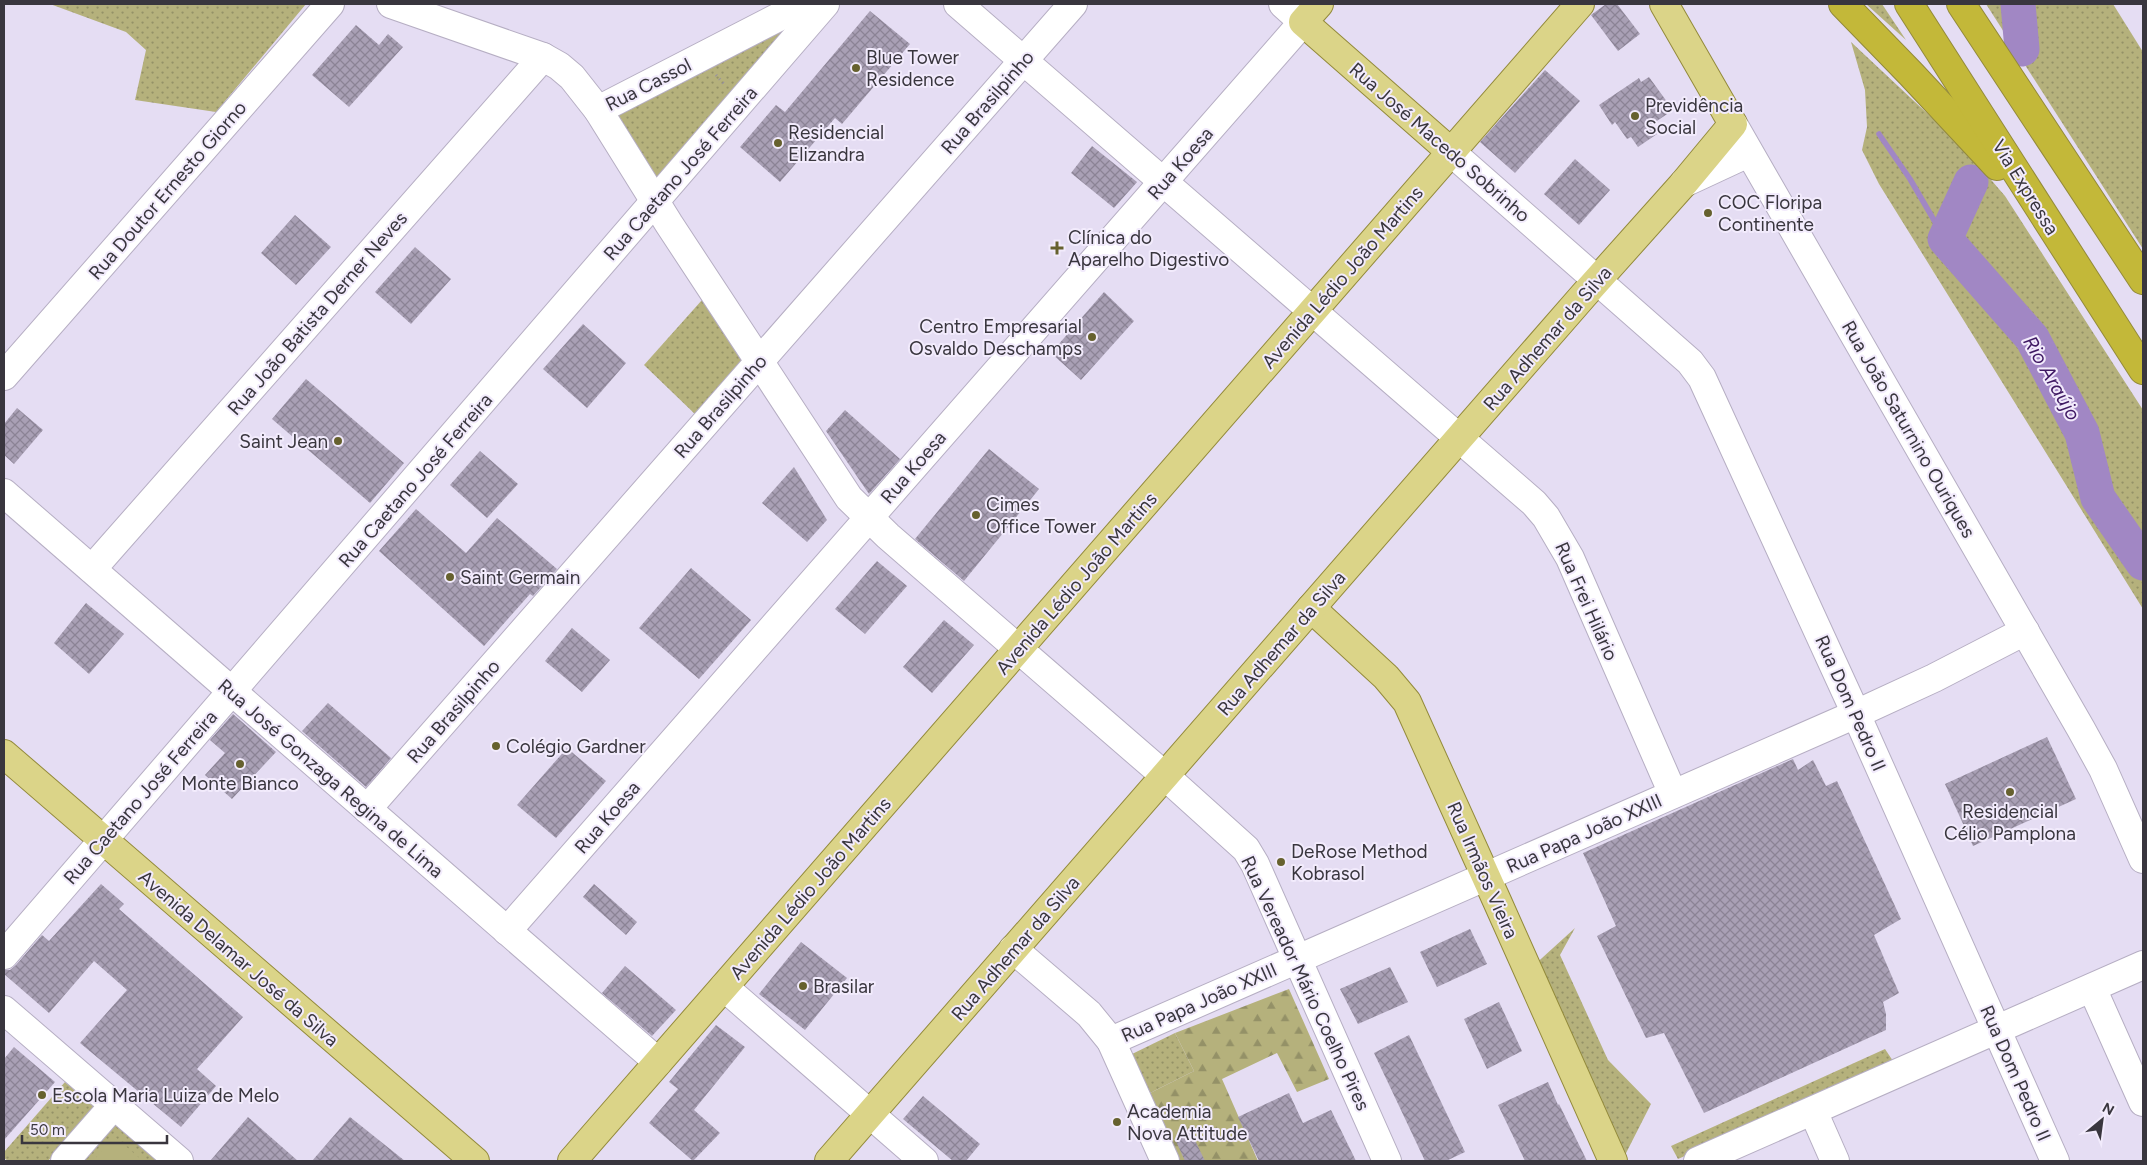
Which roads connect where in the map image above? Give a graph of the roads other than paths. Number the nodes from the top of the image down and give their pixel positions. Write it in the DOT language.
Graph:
graph roads {
  1 [pos="330,4"];
  2 [pos="391,4"];
  3 [pos="804,4"];
  4 [pos="825,4"];
  5 [pos="958,4"];
  6 [pos="1073,4"];
  7 [pos="1283,4"];
  8 [pos="1580,4"];
  9 [pos="1664,4"];
  10 [pos="1843,4"];
  11 [pos="1909,4"];
  12 [pos="1961,4"];
  13 [pos="1311,13"];
  14 [pos="543,57"];
  15 [pos="1024,60"];
  16 [pos="598,110"];
  17 [pos="1733,124"];
  18 [pos="1451,152"];
  19 [pos="1742,156"];
  20 [pos="1164,181"];
  21 [pos="1684,183"];
  22 [pos="654,202"];
  23 [pos="2048,223"];
  24 [pos="1597,280"];
  25 [pos="2143,280"];
  26 [pos="1313,310"];
  27 [pos="759,361"];
  28 [pos="2143,370"];
  29 [pos="4,376"];
  30 [pos="1460,437"];
  31 [pos="4,493"];
  32 [pos="868,518"];
  33 [pos="92,569"];
  34 [pos="1311,608"];
  35 [pos="2025,631"];
  36 [pos="1019,648"];
  37 [pos="232,692"];
  38 [pos="1856,714"];
  39 [pos="4,754"];
  40 [pos="1165,776"];
  41 [pos="1672,794"];
  42 [pos="367,809"];
  43 [pos="103,841"];
  44 [pos="2143,859"];
  45 [pos="1486,876"];
  46 [pos="507,931"];
  47 [pos="1014,950"];
  48 [pos="4,954"];
  49 [pos="1297,959"];
  50 [pos="2143,965"];
  51 [pos="724,987"];
  52 [pos="2092,988"];
  53 [pos="4,1010"];
  54 [pos="1996,1030"];
  55 [pos="1112,1041"];
  56 [pos="658,1062"];
  57 [pos="2143,1102"];
  58 [pos="114,1105"];
  59 [pos="1813,1111"];
  60 [pos="871,1113"];
  61 [pos="65,1161"];
  62 [pos="179,1161"];
  63 [pos="475,1161"];
  64 [pos="572,1161"];
  65 [pos="829,1161"];
  66 [pos="924,1161"];
  67 [pos="1165,1161"];
  68 [pos="1387,1161"];
  69 [pos="1612,1161"];
  70 [pos="1698,1161"];
  71 [pos="1835,1161"];
  72 [pos="2055,1161"];
  1 -- 29 [label="street, Rua Doutor Ernesto Giorno"];
  2 -- 14 [label="street, Rua Cassol"];
  3 -- 16 [label="street, Rua Cassol"];
  4 -- 22 [label="street, Rua Caetano José Ferreira"];
  5 -- 15 [label="street, Rua Frei Hilário"];
  6 -- 15 [label="street, Rua Brasilpinho"];
  7 -- 13 [label="street, Rua José Macedo Sobrinho"];
  8 -- 18 [label="main road, Avenida Lédio João Martins"];
  9 -- 17 [label="main road, Rua João Saturnino Ouriques"];
  10 -- 23 [label="highway"];
  11 -- 23 [label="highway, Via Expressa"];
  12 -- 25 [label="highway"];
  13 -- 18 [label="main road, Rua José Macedo Sobrinho"];
  13 -- 20 [label="street, Rua Koesa"];
  14 -- 16 [label="street, Rua Cassol"];
  14 -- 33 [label="street, Rua João Batista Derner Neves"];
  15 -- 20 [label="street, Rua Frei Hilário"];
  15 -- 27 [label="street, Rua Brasilpinho"];
  16 -- 22 [label="street, Rua Vereador Mário Coelho Pires"];
  17 -- 21 [label="main road, Rua Adhemar da Silva"];
  17 -- 35 [label="street, Rua João Saturnino Ouriques"];
  18 -- 24 [label="street, Rua José Macedo Sobrinho"];
  18 -- 26 [label="main road, Avenida Lédio João Martins"];
  19 -- 21 [label="street"];
  20 -- 26 [label="street, Rua Frei Hilário"];
  20 -- 32 [label="street, Rua Koesa"];
  21 -- 24 [label="main road, Rua Adhemar da Silva"];
  22 -- 27 [label="street, Rua Vereador Mário Coelho Pires"];
  22 -- 37 [label="street, Rua Caetano José Ferreira"];
  23 -- 28 [label="highway, Via Expressa"];
  24 -- 30 [label="main road, Rua Adhemar da Silva"];
  24 -- 38 [label="street, Rua Dom Pedro II"];
  26 -- 30 [label="street, Rua Frei Hilário"];
  26 -- 36 [label="main road, Avenida Lédio João Martins"];
  27 -- 32 [label="street, Rua Vereador Mário Coelho Pires"];
  27 -- 42 [label="street, Rua Brasilpinho"];
  30 -- 34 [label="main road, Rua Adhemar da Silva"];
  30 -- 41 [label="street, Rua Frei Hilário"];
  31 -- 33 [label="street, Rua José Gonzaga Regina de Lima"];
  32 -- 36 [label="street, Rua Vereador Mário Coelho Pires"];
  32 -- 46 [label="street, Rua Koesa"];
  33 -- 37 [label="street, Rua José Gonzaga Regina de Lima"];
  34 -- 40 [label="main road, Rua Adhemar da Silva"];
  34 -- 45 [label="main road, Rua Irmãos Vieira"];
  35 -- 38 [label="street, Rua Papa João XXIII"];
  35 -- 44 [label="street, Rua João Saturnino Ouriques"];
  36 -- 40 [label="street, Rua Vereador Mário Coelho Pires"];
  36 -- 51 [label="main road, Avenida Lédio João Martins"];
  37 -- 42 [label="street, Rua José Gonzaga Regina de Lima"];
  37 -- 43 [label="street, Rua Caetano José Ferreira"];
  38 -- 41 [label="street, Rua Papa João XXIII"];
  38 -- 54 [label="street, Rua Dom Pedro II"];
  39 -- 43 [label="main road, Avenida Delamar José da Silva"];
  40 -- 47 [label="main road, Rua Adhemar da Silva"];
  40 -- 49 [label="street, Rua Vereador Mário Coelho Pires"];
  41 -- 45 [label="street, Rua Papa João XXIII"];
  42 -- 46 [label="street, Rua José Gonzaga Regina de Lima"];
  43 -- 48 [label="street, Rua Caetano José Ferreira"];
  43 -- 63 [label="main road, Avenida Delamar José da Silva"];
  45 -- 49 [label="street, Rua Papa João XXIII"];
  45 -- 69 [label="main road, Rua Irmãos Vieira"];
  46 -- 56 [label="street, Rua José Gonzaga Regina de Lima"];
  47 -- 55 [label="street"];
  47 -- 60 [label="main road, Rua Adhemar da Silva"];
  49 -- 55 [label="street, Rua Papa João XXIII"];
  49 -- 68 [label="street, Rua Vereador Mário Coelho Pires"];
  50 -- 52 [label="street"];
  51 -- 56 [label="main road, Avenida Lédio João Martins"];
  51 -- 60 [label="street"];
  52 -- 54 [label="street"];
  52 -- 57 [label="street"];
  53 -- 58 [label="street"];
  54 -- 59 [label="street"];
  54 -- 72 [label="street, Rua Dom Pedro II"];
  55 -- 67 [label="street"];
  56 -- 64 [label="main road, Avenida Lédio João Martins"];
  58 -- 61 [label="street"];
  58 -- 62 [label="street"];
  59 -- 70 [label="street"];
  59 -- 71 [label="street"];
  60 -- 65 [label="main road, Rua Adhemar da Silva"];
  60 -- 66 [label="street"];
}
